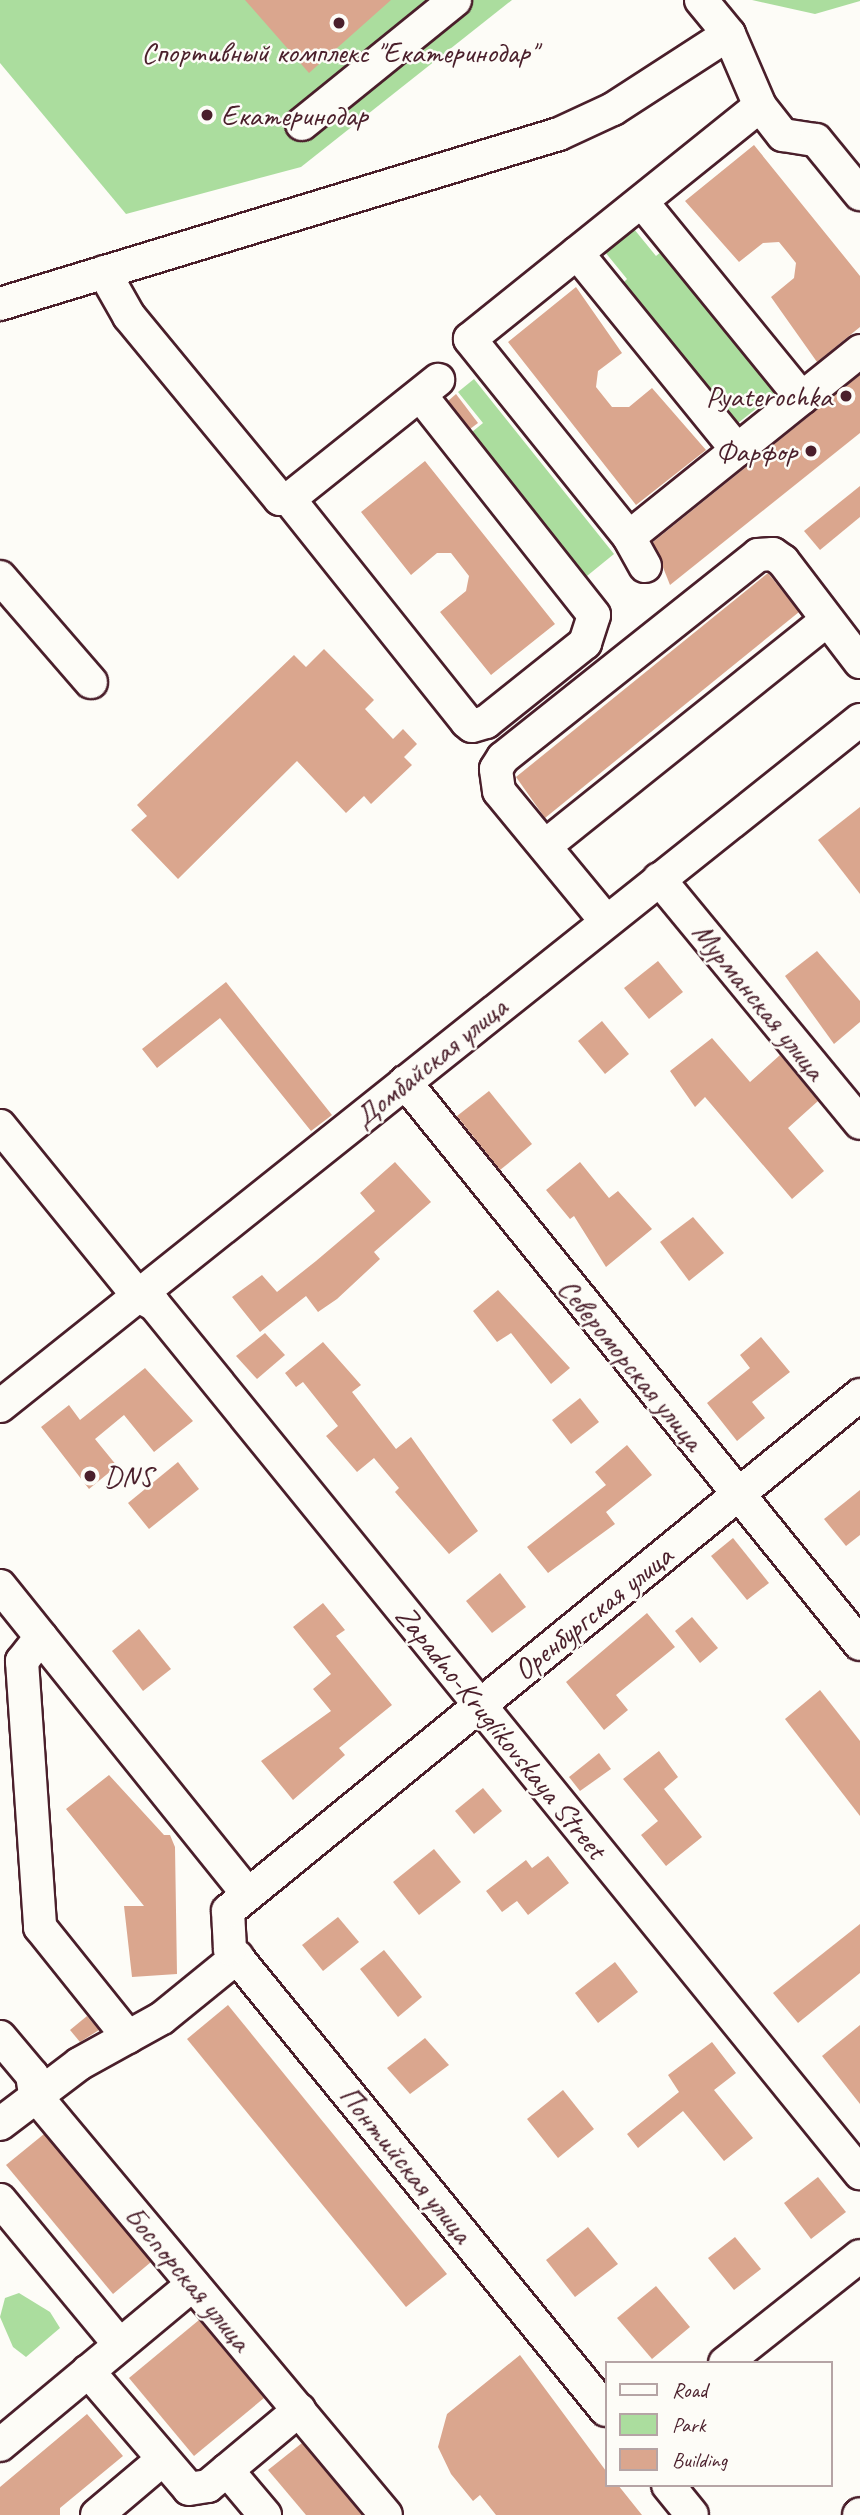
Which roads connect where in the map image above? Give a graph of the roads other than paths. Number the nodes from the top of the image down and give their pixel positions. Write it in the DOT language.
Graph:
graph roads {
  1 [pos="455,0"];
  2 [pos="701,0"];
  3 [pos="729,34"];
  4 [pos="760,106"];
  5 [pos="302,124"];
  6 [pos="860,194"];
  7 [pos="642,202"];
  8 [pos="577,253"];
  9 [pos="104,272"];
  10 [pos="0,304"];
  11 [pos="860,351"];
  12 [pos="802,398"];
  13 [pos="737,450"];
  14 [pos="289,499"];
  15 [pos="629,537"];
  16 [pos="645,566"];
  17 [pos="0,577"];
  18 [pos="826,621"];
  19 [pos="860,662"];
  20 [pos="90,682"];
  21 [pos="860,720"];
  22 [pos="545,846"];
  23 [pos="659,879"];
  24 [pos="606,921"];
  25 [pos="405,1082"];
  26 [pos="860,1123"];
  27 [pos="0,1126"];
  28 [pos="138,1296"];
  29 [pos="860,1395"];
  30 [pos="0,1406"];
  31 [pos="737,1496"];
  32 [pos="0,1587"];
  33 [pos="41,1637"];
  34 [pos="860,1644"];
  35 [pos="480,1705"];
  36 [pos="238,1902"];
  37 [pos="237,1957"];
  38 [pos="0,2037"];
  39 [pos="128,2037"];
  40 [pos="35,2095"];
  41 [pos="0,2124"];
  42 [pos="860,2173"];
  43 [pos="0,2200"];
  44 [pos="860,2256"];
  45 [pos="193,2284"];
  46 [pos="120,2344"];
  47 [pos="728,2361"];
  48 [pos="88,2371"];
  49 [pos="604,2408"];
  50 [pos="299,2410"];
  51 [pos="0,2444"];
  52 [pos="162,2460"];
  53 [pos="227,2470"];
  54 [pos="670,2487"];
  55 [pos="97,2515"];
  56 [pos="265,2515"];
  57 [pos="386,2515"];
  58 [pos="692,2515"];
  1 -- 5 [label="street"];
  2 -- 3 [label="street"];
  3 -- 4 [label="street"];
  3 -- 9 [label="street"];
  4 -- 6 [label="street"];
  4 -- 7 [label="street"];
  7 -- 8 [label="street"];
  7 -- 12 [label="street"];
  8 -- 13 [label="street"];
  8 -- 15 [label="street"];
  9 -- 10 [label="street"];
  9 -- 14 [label="street"];
  11 -- 12 [label="street"];
  12 -- 13 [label="street"];
  13 -- 15 [label="street"];
  14 -- 14 [label="street"];
  15 -- 16 [label="street"];
  17 -- 20 [label="street"];
  18 -- 19 [label="street"];
  18 -- 22 [label="street"];
  18 -- 22 [label="street"];
  21 -- 23 [label="street, Домбайская улица"];
  22 -- 24 [label="street"];
  23 -- 24 [label="street, Домбайская улица"];
  23 -- 26 [label="street, Мурманская улица"];
  24 -- 25 [label="street, Домбайская улица"];
  25 -- 28 [label="street, Домбайская улица"];
  25 -- 31 [label="street, Североморская улица"];
  27 -- 28 [label="street, Zapadno-Kruglikovskaya Street"];
  28 -- 30 [label="street, Домбайская улица"];
  28 -- 35 [label="street, Zapadno-Kruglikovskaya Street"];
  29 -- 31 [label="street, Оренбургская улица"];
  31 -- 34 [label="street, Североморская улица"];
  31 -- 35 [label="street, Оренбургская улица"];
  32 -- 33 [label="street"];
  33 -- 36 [label="street"];
  33 -- 39 [label="street"];
  35 -- 36 [label="street, Оренбургская улица"];
  35 -- 42 [label="street, Zapadno-Kruglikovskaya Street"];
  36 -- 37 [label="street, Понтийская улица"];
  37 -- 39 [label="street"];
  37 -- 49 [label="street, Понтийская улица"];
  38 -- 40 [label="street, Боспорская улица"];
  39 -- 40 [label="street"];
  40 -- 41 [label="street"];
  40 -- 45 [label="street, Боспорская улица"];
  43 -- 46 [label="street"];
  44 -- 47 [label="street"];
  45 -- 46 [label="street"];
  45 -- 50 [label="street, Боспорская улица"];
  46 -- 48 [label="street"];
  48 -- 51 [label="street"];
  48 -- 52 [label="street"];
  50 -- 53 [label="street"];
  50 -- 57 [label="street, Боспорская улица"];
  52 -- 53 [label="street"];
  52 -- 55 [label="street"];
  53 -- 56 [label="street"];
  54 -- 58 [label="street"];
}
